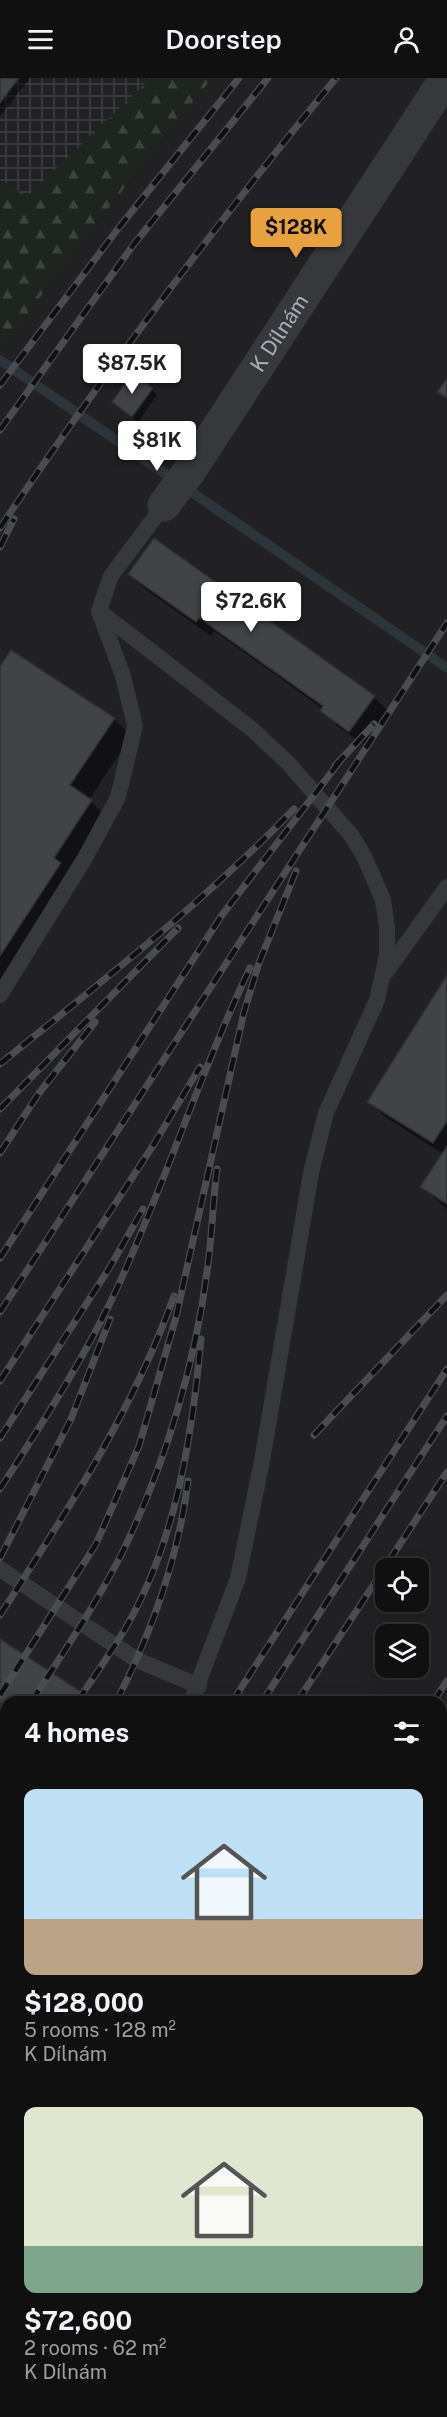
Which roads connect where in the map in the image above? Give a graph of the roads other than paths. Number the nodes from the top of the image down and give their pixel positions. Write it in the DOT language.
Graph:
graph roads {
  1 [pos="446,78"];
  2 [pos="164,506"];
  3 [pos="99,610"];
  4 [pos="447,887"];
  5 [pos="384,976"];
  6 [pos="0,995"];
  7 [pos="0,1569"];
  8 [pos="199,1686"];
  9 [pos="194,1696"];
  1 -- 2 [label="street, K Dílnám"];
  2 -- 3 [label="lane"];
  3 -- 5 [label="lane"];
  3 -- 6 [label="lane"];
  4 -- 5 [label="lane"];
  5 -- 8 [label="lane"];
  7 -- 8 [label="lane"];
  8 -- 9 [label="lane"];
}
